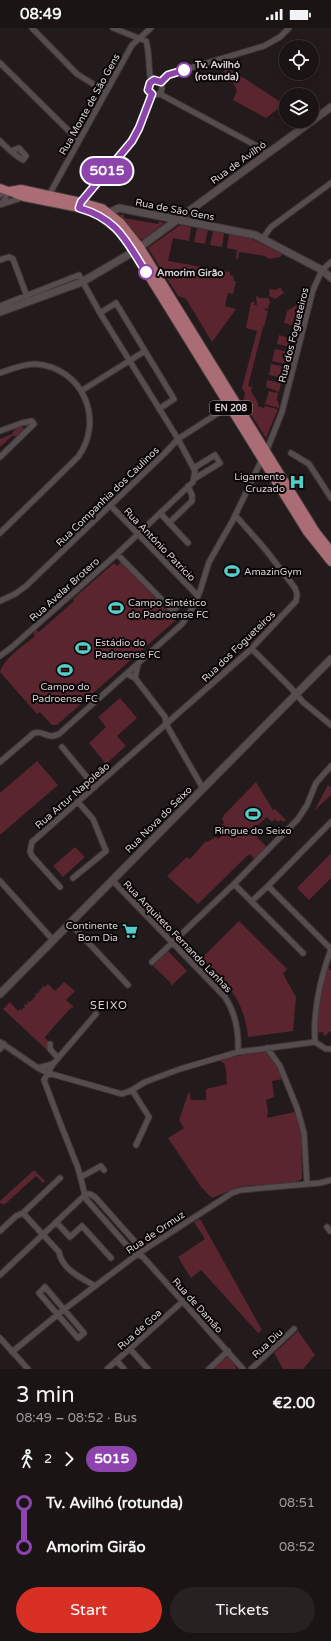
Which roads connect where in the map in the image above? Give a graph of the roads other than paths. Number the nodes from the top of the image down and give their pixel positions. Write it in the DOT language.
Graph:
graph roads {
  1 [pos="32,28"];
  2 [pos="113,28"];
  3 [pos="150,28"];
  4 [pos="290,28"];
  5 [pos="140,38"];
  6 [pos="0,63"];
  7 [pos="151,81"];
  8 [pos="161,82"];
  9 [pos="106,92"];
  10 [pos="152,94"];
  11 [pos="160,94"];
  12 [pos="331,108"];
  13 [pos="319,116"];
  14 [pos="302,128"];
  15 [pos="76,138"];
  16 [pos="0,141"];
  17 [pos="10,151"];
  18 [pos="268,152"];
  19 [pos="331,183"];
  20 [pos="2,191"];
  21 [pos="48,195"];
  22 [pos="24,197"];
  23 [pos="0,205"];
  24 [pos="80,205"];
  25 [pos="106,216"];
  26 [pos="177,220"];
  27 [pos="263,238"];
  28 [pos="136,250"];
  29 [pos="0,260"];
  30 [pos="331,262"];
  31 [pos="322,270"];
  32 [pos="331,278"];
  33 [pos="82,282"];
  34 [pos="28,299"];
  35 [pos="0,306"];
  36 [pos="0,312"];
  37 [pos="100,313"];
  38 [pos="145,351"];
  39 [pos="130,361"];
  40 [pos="0,373"];
  41 [pos="81,391"];
  42 [pos="229,406"];
  43 [pos="159,408"];
  44 [pos="0,431"];
  45 [pos="178,439"];
  46 [pos="291,453"];
  47 [pos="264,455"];
  48 [pos="0,457"];
  49 [pos="194,468"];
  50 [pos="194,479"];
  51 [pos="188,486"];
  52 [pos="331,498"];
  53 [pos="110,505"];
  54 [pos="160,513"];
  55 [pos="236,515"];
  56 [pos="169,523"];
  57 [pos="0,533"];
  58 [pos="138,534"];
  59 [pos="188,543"];
  60 [pos="331,551"];
  61 [pos="117,554"];
  62 [pos="331,562"];
  63 [pos="198,596"];
  64 [pos="0,601"];
  65 [pos="181,602"];
  66 [pos="252,648"];
  67 [pos="0,656"];
  68 [pos="331,659"];
  69 [pos="138,664"];
  70 [pos="127,674"];
  71 [pos="135,678"];
  72 [pos="296,694"];
  73 [pos="166,724"];
  74 [pos="331,725"];
  75 [pos="62,747"];
  76 [pos="0,762"];
  77 [pos="331,766"];
  78 [pos="95,786"];
  79 [pos="204,788"];
  80 [pos="78,802"];
  81 [pos="331,822"];
  82 [pos="73,878"];
  83 [pos="0,880"];
  84 [pos="112,880"];
  85 [pos="234,884"];
  86 [pos="268,886"];
  87 [pos="60,887"];
  88 [pos="252,901"];
  89 [pos="70,923"];
  90 [pos="53,940"];
  91 [pos="173,942"];
  92 [pos="331,949"];
  93 [pos="303,953"];
  94 [pos="152,962"];
  95 [pos="128,985"];
  96 [pos="0,994"];
  97 [pos="96,1014"];
  98 [pos="315,1042"];
  99 [pos="2,1043"];
  100 [pos="50,1044"];
  101 [pos="267,1048"];
  102 [pos="0,1049"];
  103 [pos="331,1049"];
  104 [pos="238,1052"];
  105 [pos="58,1058"];
  106 [pos="53,1064"];
  107 [pos="38,1068"];
  108 [pos="48,1073"];
  109 [pos="132,1090"];
  110 [pos="136,1146"];
  111 [pos="104,1170"];
  112 [pos="81,1177"];
  113 [pos="60,1178"];
  114 [pos="331,1180"];
  115 [pos="307,1184"];
  116 [pos="86,1194"];
  117 [pos="23,1213"];
  118 [pos="56,1222"];
  119 [pos="0,1231"];
  120 [pos="43,1234"];
  121 [pos="139,1253"];
  122 [pos="111,1258"];
  123 [pos="0,1275"];
  124 [pos="96,1286"];
  125 [pos="182,1302"];
  126 [pos="64,1309"];
  127 [pos="58,1314"];
  128 [pos="294,1330"];
  129 [pos="0,1338"];
  130 [pos="130,1349"];
  131 [pos="228,1351"];
  132 [pos="12,1352"];
  133 [pos="117,1361"];
  134 [pos="28,1369"];
  135 [pos="107,1369"];
  136 [pos="124,1369"];
  137 [pos="148,1369"];
  138 [pos="209,1369"];
  139 [pos="243,1369"];
  140 [pos="251,1369"];
  1 -- 9 [label="street"];
  2 -- 5 [label="street"];
  3 -- 5 [label="street, Rua Monte de São Gens"];
  4 -- 8 [label="street"];
  5 -- 7 [label="street"];
  5 -- 9 [label="street, Rua Monte de São Gens"];
  6 -- 15 [label="street"];
  7 -- 8 [label="street"];
  7 -- 10 [label="street"];
  8 -- 11 [label="street"];
  9 -- 21 [label="street, Rua Monte de São Gens"];
  10 -- 11 [label="street"];
  10 -- 24 [label="street"];
  11 -- 18 [label="street"];
  12 -- 13 [label="main road, Rua de Avilhó"];
  14 -- 18 [label="main road, Rua de Avilhó"];
  16 -- 17 [label="street"];
  18 -- 26 [label="main road, Rua de Avilhó"];
  19 -- 27 [label="street"];
  20 -- 21 [label="main road, EN 208"];
  20 -- 22 [label="main road, EN 208"];
  20 -- 23 [label="street"];
  21 -- 24 [label="main road, EN 208"];
  22 -- 23 [label="street"];
  22 -- 24 [label="main road, EN 208"];
  24 -- 25 [label="main road, EN 208"];
  25 -- 26 [label="main road, Rua de São Gens"];
  25 -- 28 [label="main road, EN 208"];
  26 -- 27 [label="main road, Rua de São Gens"];
  26 -- 28 [label="main road, Rua de Avilhó"];
  27 -- 31 [label="main road, Rua de São Gens"];
  28 -- 33 [label="main road, Rua de Avilhó"];
  28 -- 42 [label="main road, EN 208"];
  28 -- 47 [label="main road, EN 208"];
  29 -- 34 [label="street"];
  30 -- 31 [label="street"];
  31 -- 32 [label="main road, Rua de São Gens"];
  31 -- 47 [label="street, Rua dos Fogueteiros"];
  33 -- 34 [label="main road, Rua de Avilhó"];
  33 -- 37 [label="street"];
  34 -- 35 [label="street"];
  34 -- 36 [label="main road, Rua de Avilhó"];
  37 -- 38 [label="street"];
  37 -- 39 [label="street"];
  38 -- 39 [label="street"];
  38 -- 43 [label="street"];
  39 -- 41 [label="street"];
  39 -- 43 [label="street"];
  40 -- 41 [label="street"];
  41 -- 57 [label="street"];
  42 -- 45 [label="street, Rua Companhia dos Caulinos"];
  42 -- 47 [label="main road, EN 208"];
  43 -- 45 [label="street"];
  44 -- 48 [label="street"];
  45 -- 49 [label="street"];
  45 -- 53 [label="street, Rua Companhia dos Caulinos"];
  46 -- 52 [label="street"];
  47 -- 55 [label="street, Rua dos Fogueteiros"];
  47 -- 60 [label="main road, EN 208"];
  47 -- 62 [label="main road, EN 208"];
  49 -- 50 [label="street"];
  49 -- 50 [label="street, Rua Avelar Brotero"];
  50 -- 51 [label="street, Rua Avelar Brotero"];
  51 -- 54 [label="street, Rua Avelar Brotero"];
  51 -- 56 [label="street"];
  53 -- 58 [label="street, Rua António Patrício"];
  53 -- 64 [label="street, Rua Companhia dos Caulinos"];
  54 -- 56 [label="street"];
  54 -- 58 [label="street, Rua Avelar Brotero"];
  55 -- 63 [label="street"];
  55 -- 66 [label="street, Rua dos Fogueteiros"];
  56 -- 59 [label="street"];
  58 -- 61 [label="street, Rua Avelar Brotero"];
  58 -- 63 [label="street, Rua António Patrício"];
  61 -- 65 [label="street"];
  61 -- 67 [label="street, Rua Avelar Brotero"];
  63 -- 69 [label="street"];
  66 -- 72 [label="street"];
  66 -- 73 [label="street, Rua dos Fogueteiros"];
  68 -- 72 [label="main road, Rua Nova do Seixo"];
  69 -- 70 [label="street"];
  69 -- 71 [label="street"];
  70 -- 71 [label="street"];
  70 -- 76 [label="street"];
  71 -- 73 [label="street"];
  72 -- 74 [label="street"];
  72 -- 79 [label="main road, Rua Nova do Seixo"];
  73 -- 78 [label="street, Rua Artur Napoleão"];
  73 -- 79 [label="street"];
  75 -- 78 [label="street"];
  77 -- 85 [label="street"];
  78 -- 80 [label="street, Rua Artur Napoleão"];
  79 -- 84 [label="main road, Rua Nova do Seixo"];
  80 -- 82 [label="street"];
  80 -- 87 [label="street, Rua Artur Napoleão"];
  81 -- 86 [label="street"];
  83 -- 90 [label="street"];
  84 -- 89 [label="main road, Rua Nova do Seixo"];
  84 -- 91 [label="street, Rua Arquiteto Fernando Lanhas"];
  85 -- 88 [label="street"];
  85 -- 91 [label="street"];
  86 -- 88 [label="street"];
  86 -- 92 [label="street"];
  88 -- 93 [label="street"];
  89 -- 90 [label="main road, Rua Nova do Seixo"];
  89 -- 95 [label="street"];
  90 -- 96 [label="main road, Rua Nova do Seixo"];
  91 -- 94 [label="street"];
  91 -- 104 [label="street, Rua Arquiteto Fernando Lanhas"];
  92 -- 98 [label="street"];
  97 -- 105 [label="street"];
  98 -- 101 [label="street"];
  98 -- 103 [label="street"];
  99 -- 102 [label="street"];
  99 -- 107 [label="street"];
  100 -- 105 [label="street"];
  101 -- 104 [label="street"];
  101 -- 115 [label="street"];
  104 -- 109 [label="street"];
  105 -- 106 [label="street"];
  106 -- 107 [label="street"];
  106 -- 108 [label="street"];
  107 -- 108 [label="street"];
  108 -- 109 [label="street"];
  108 -- 112 [label="street, Rua de Damão"];
  109 -- 110 [label="street"];
  111 -- 112 [label="street"];
  112 -- 116 [label="street, Rua de Damão"];
  113 -- 117 [label="street"];
  114 -- 115 [label="street, Rua de Ormuz"];
  115 -- 121 [label="street, Rua de Ormuz"];
  116 -- 118 [label="street"];
  116 -- 121 [label="street, Rua de Damão"];
  116 -- 121 [label="street, Rua de Damão"];
  117 -- 119 [label="street"];
  117 -- 120 [label="street"];
  118 -- 120 [label="street"];
  118 -- 122 [label="street"];
  120 -- 123 [label="street"];
  120 -- 124 [label="street"];
  121 -- 124 [label="street, Rua de Ormuz"];
  121 -- 125 [label="street, Rua de Damão"];
  124 -- 126 [label="street, Rua de Ormuz"];
  125 -- 130 [label="street, Rua de Goa"];
  125 -- 131 [label="street, Rua de Damão"];
  126 -- 127 [label="street, Rua de Ormuz"];
  126 -- 127 [label="street"];
  126 -- 127 [label="street"];
  127 -- 132 [label="street, Rua de Ormuz"];
  128 -- 140 [label="street, Rua Diu"];
  129 -- 132 [label="street"];
  130 -- 133 [label="street, Rua de Goa"];
  130 -- 137 [label="street"];
  131 -- 138 [label="street"];
  131 -- 139 [label="street, Rua de Damão"];
  132 -- 134 [label="street"];
  133 -- 135 [label="street, Rua de Goa"];
  133 -- 136 [label="street"];
}
